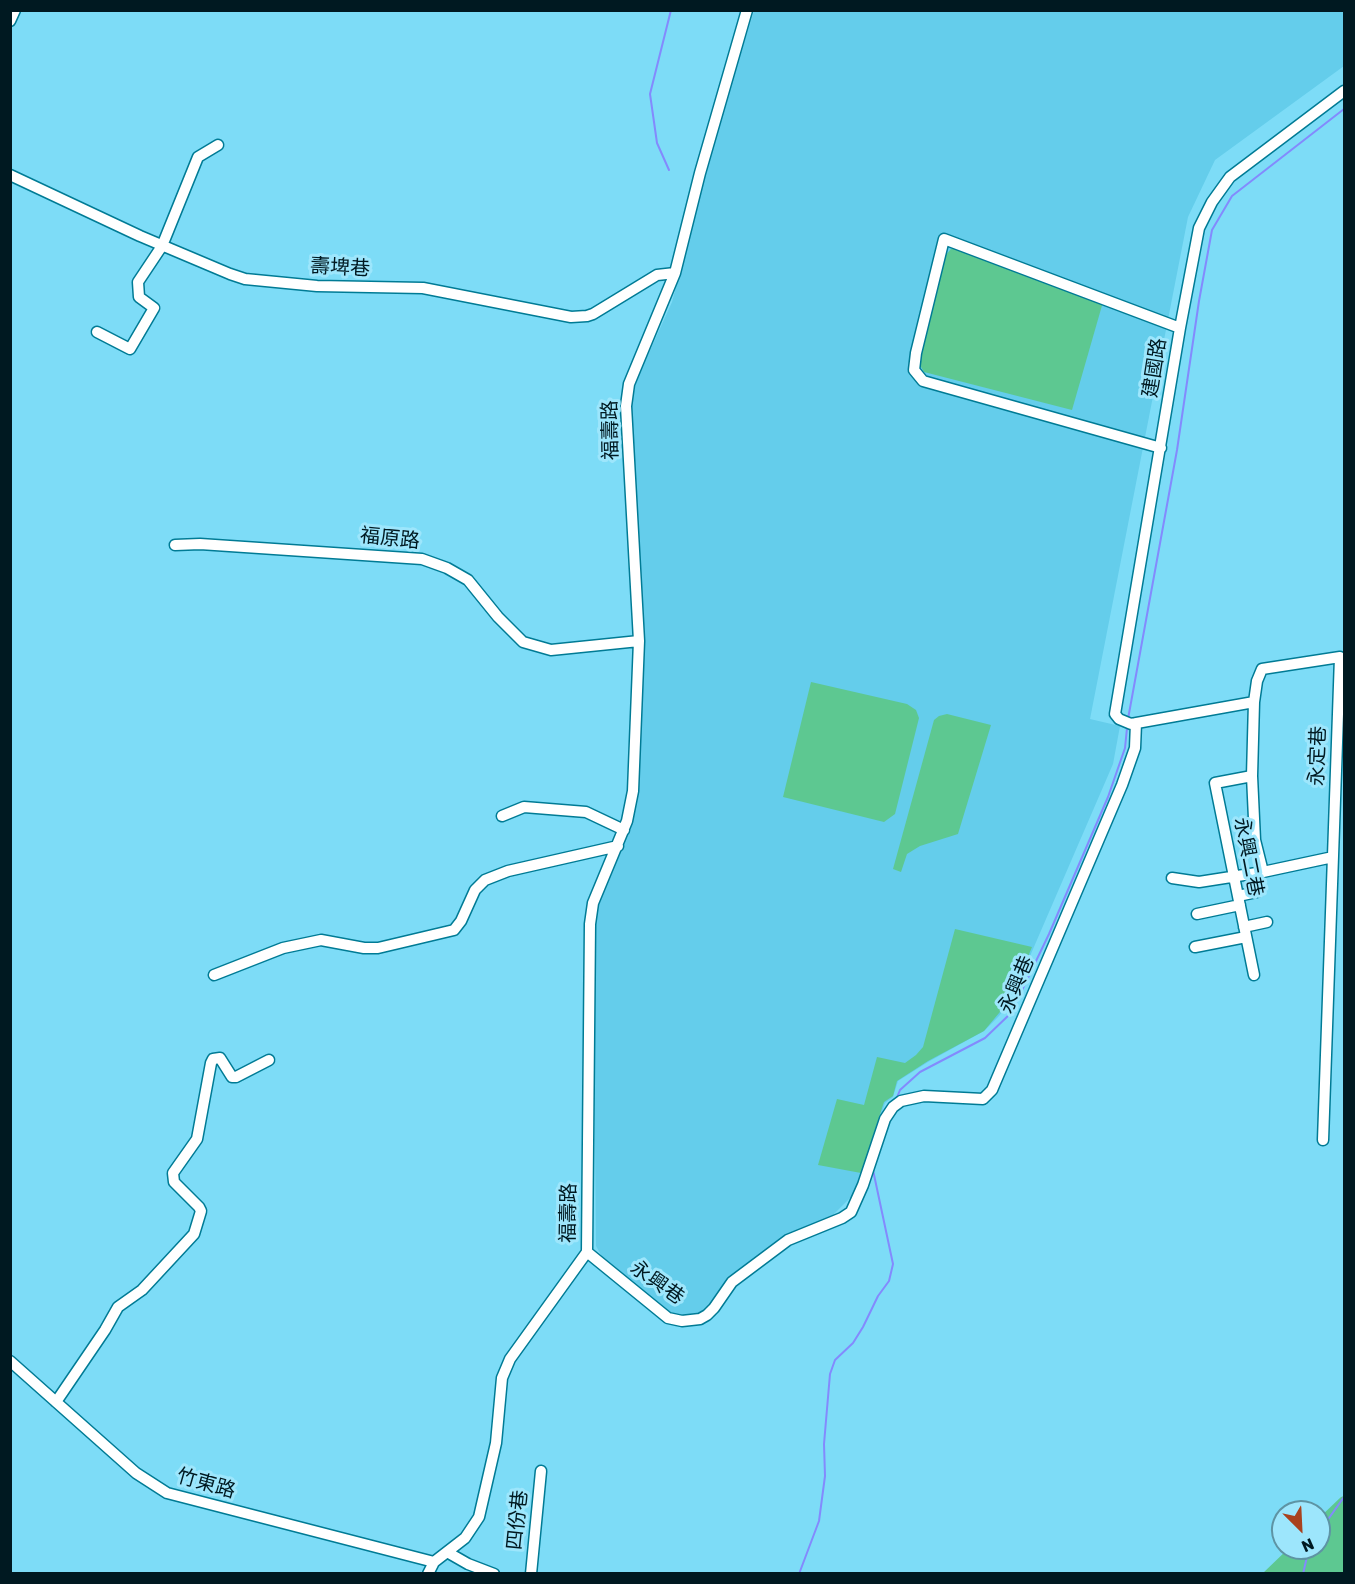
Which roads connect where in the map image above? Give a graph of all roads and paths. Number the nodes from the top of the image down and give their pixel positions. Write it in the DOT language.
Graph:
graph roads {
  1 [pos="15,10"];
  2 [pos="747,10"];
  3 [pos="10,21"];
  4 [pos="1344,91"];
  5 [pos="218,145"];
  6 [pos="10,176"];
  7 [pos="162,246"];
  8 [pos="675,273"];
  9 [pos="1180,328"];
  10 [pos="97,332"];
  11 [pos="1161,448"];
  12 [pos="175,545"];
  13 [pos="639,641"];
  14 [pos="1254,702"];
  15 [pos="1130,723"];
  16 [pos="1252,776"];
  17 [pos="1339,806"];
  18 [pos="502,816"];
  19 [pos="624,830"];
  20 [pos="618,846"];
  21 [pos="1333,857"];
  22 [pos="1263,872"];
  23 [pos="1234,877"];
  24 [pos="1172,878"];
  25 [pos="1257,892"];
  26 [pos="1239,900"];
  27 [pos="1197,914"];
  28 [pos="1267,922"];
  29 [pos="1245,932"];
  30 [pos="1195,947"];
  31 [pos="214,975"];
  32 [pos="1254,975"];
  33 [pos="269,1060"];
  34 [pos="1323,1140"];
  35 [pos="587,1252"];
  36 [pos="10,1361"];
  37 [pos="56,1402"];
  38 [pos="541,1471"];
  39 [pos="447,1552"];
  40 [pos="434,1562"];
  41 [pos="428,1574"];
  42 [pos="494,1574"];
  43 [pos="531,1574"];
  1 -- 3 [label="street"];
  2 -- 8 [label="street, 福壽路"];
  4 -- 9 [label="street, 建國路"];
  5 -- 7 [label="street"];
  6 -- 7 [label="street, 壽埤巷"];
  7 -- 8 [label="street, 壽埤巷"];
  7 -- 10 [label="street"];
  8 -- 13 [label="street, 福壽路"];
  9 -- 11 [label="street, 建國路"];
  9 -- 11 [label="street"];
  11 -- 15 [label="street, 建國路"];
  12 -- 13 [label="street, 福原路"];
  13 -- 19 [label="street, 福壽路"];
  14 -- 15 [label="street"];
  14 -- 16 [label="street"];
  14 -- 17 [label="street, 永定巷"];
  15 -- 35 [label="street, 永興巷"];
  16 -- 22 [label="street"];
  16 -- 23 [label="street, 永興二巷"];
  17 -- 21 [label="street, 永定巷"];
  18 -- 19 [label="street"];
  19 -- 20 [label="street, 福壽路"];
  20 -- 31 [label="street"];
  20 -- 35 [label="street, 福壽路"];
  21 -- 22 [label="street"];
  21 -- 34 [label="street, 永定巷"];
  22 -- 23 [label="street"];
  23 -- 24 [label="street"];
  23 -- 26 [label="street, 永興二巷"];
  25 -- 26 [label="street"];
  26 -- 27 [label="street"];
  26 -- 29 [label="street, 永興二巷"];
  28 -- 29 [label="street"];
  29 -- 30 [label="street"];
  29 -- 32 [label="street, 永興二巷"];
  33 -- 37 [label="street"];
  35 -- 39 [label="street, 福壽路"];
  36 -- 37 [label="street, 竹東路"];
  37 -- 40 [label="street, 竹東路"];
  38 -- 43 [label="street, 四份巷"];
  39 -- 40 [label="street, 福壽路"];
  39 -- 42 [label="street, 四份巷"];
  40 -- 41 [label="street, 福壽路"];
}
